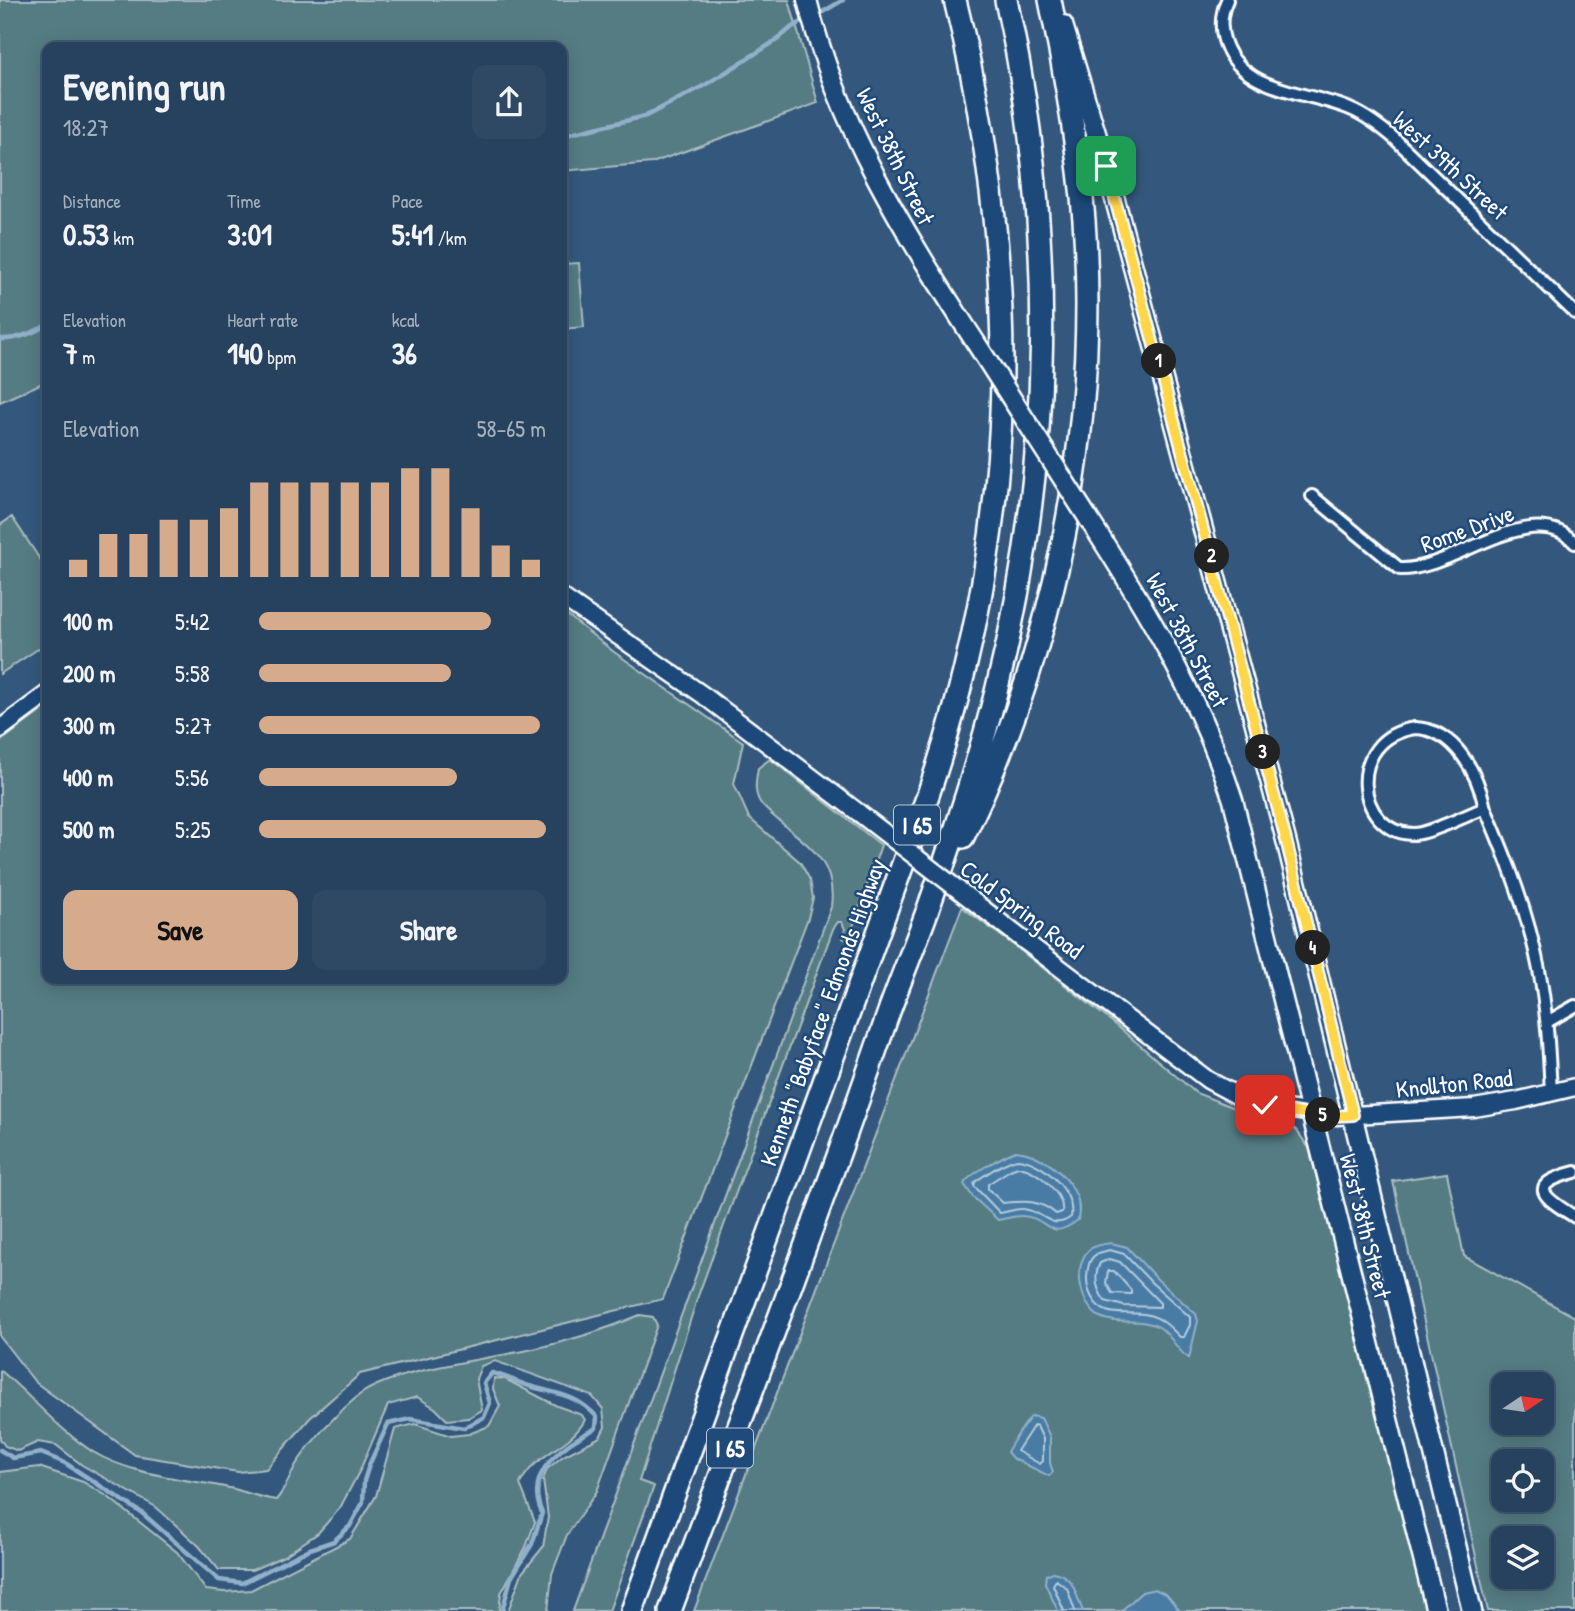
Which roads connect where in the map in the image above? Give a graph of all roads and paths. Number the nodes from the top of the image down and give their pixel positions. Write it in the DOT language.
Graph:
graph roads {
  1 [pos="807,0"];
  2 [pos="1006,0"];
  3 [pos="1050,0"];
  4 [pos="1056,0"];
  5 [pos="1227,0"];
  6 [pos="956,2"];
  7 [pos="1575,313"];
  8 [pos="1312,496"];
  9 [pos="1575,542"];
  10 [pos="567,600"];
  11 [pos="42,698"];
  12 [pos="0,729"];
  13 [pos="1486,808"];
  14 [pos="928,910"];
  15 [pos="1575,1006"];
  16 [pos="1547,1023"];
  17 [pos="1575,1087"];
  18 [pos="1551,1093"];
  19 [pos="1313,1114"];
  20 [pos="1345,1115"];
  21 [pos="1575,1172"];
  22 [pos="1575,1217"];
  23 [pos="632,1611"];
  24 [pos="670,1611"];
  25 [pos="1436,1611"];
  26 [pos="1472,1611"];
  1 -- 19 [label="main road, West 38th Street, bridge"];
  2 -- 14 [label="highway, I 65"];
  3 -- 14 [label="highway"];
  4 -- 20 [label="main road, West 38th Street"];
  5 -- 7 [label="street, West 39th Street"];
  6 -- 23 [label="highway, Kenneth \"Babyface\" Edmonds Highway / I 65"];
  8 -- 9 [label="street, Rome Drive"];
  10 -- 19 [label="street, Cold Spring Road, bridge"];
  11 -- 12 [label="street"];
  13 -- 13 [label="street"];
  13 -- 16 [label="street"];
  14 -- 24 [label="highway, I 65"];
  15 -- 16 [label="street"];
  16 -- 18 [label="street"];
  17 -- 18 [label="street, Knollton Road"];
  18 -- 20 [label="street, Knollton Road"];
  19 -- 20 [label="street, Cold Spring Road"];
  19 -- 25 [label="main road, West 38th Street"];
  20 -- 26 [label="main road, West 38th Street"];
  21 -- 22 [label="street"];
}
